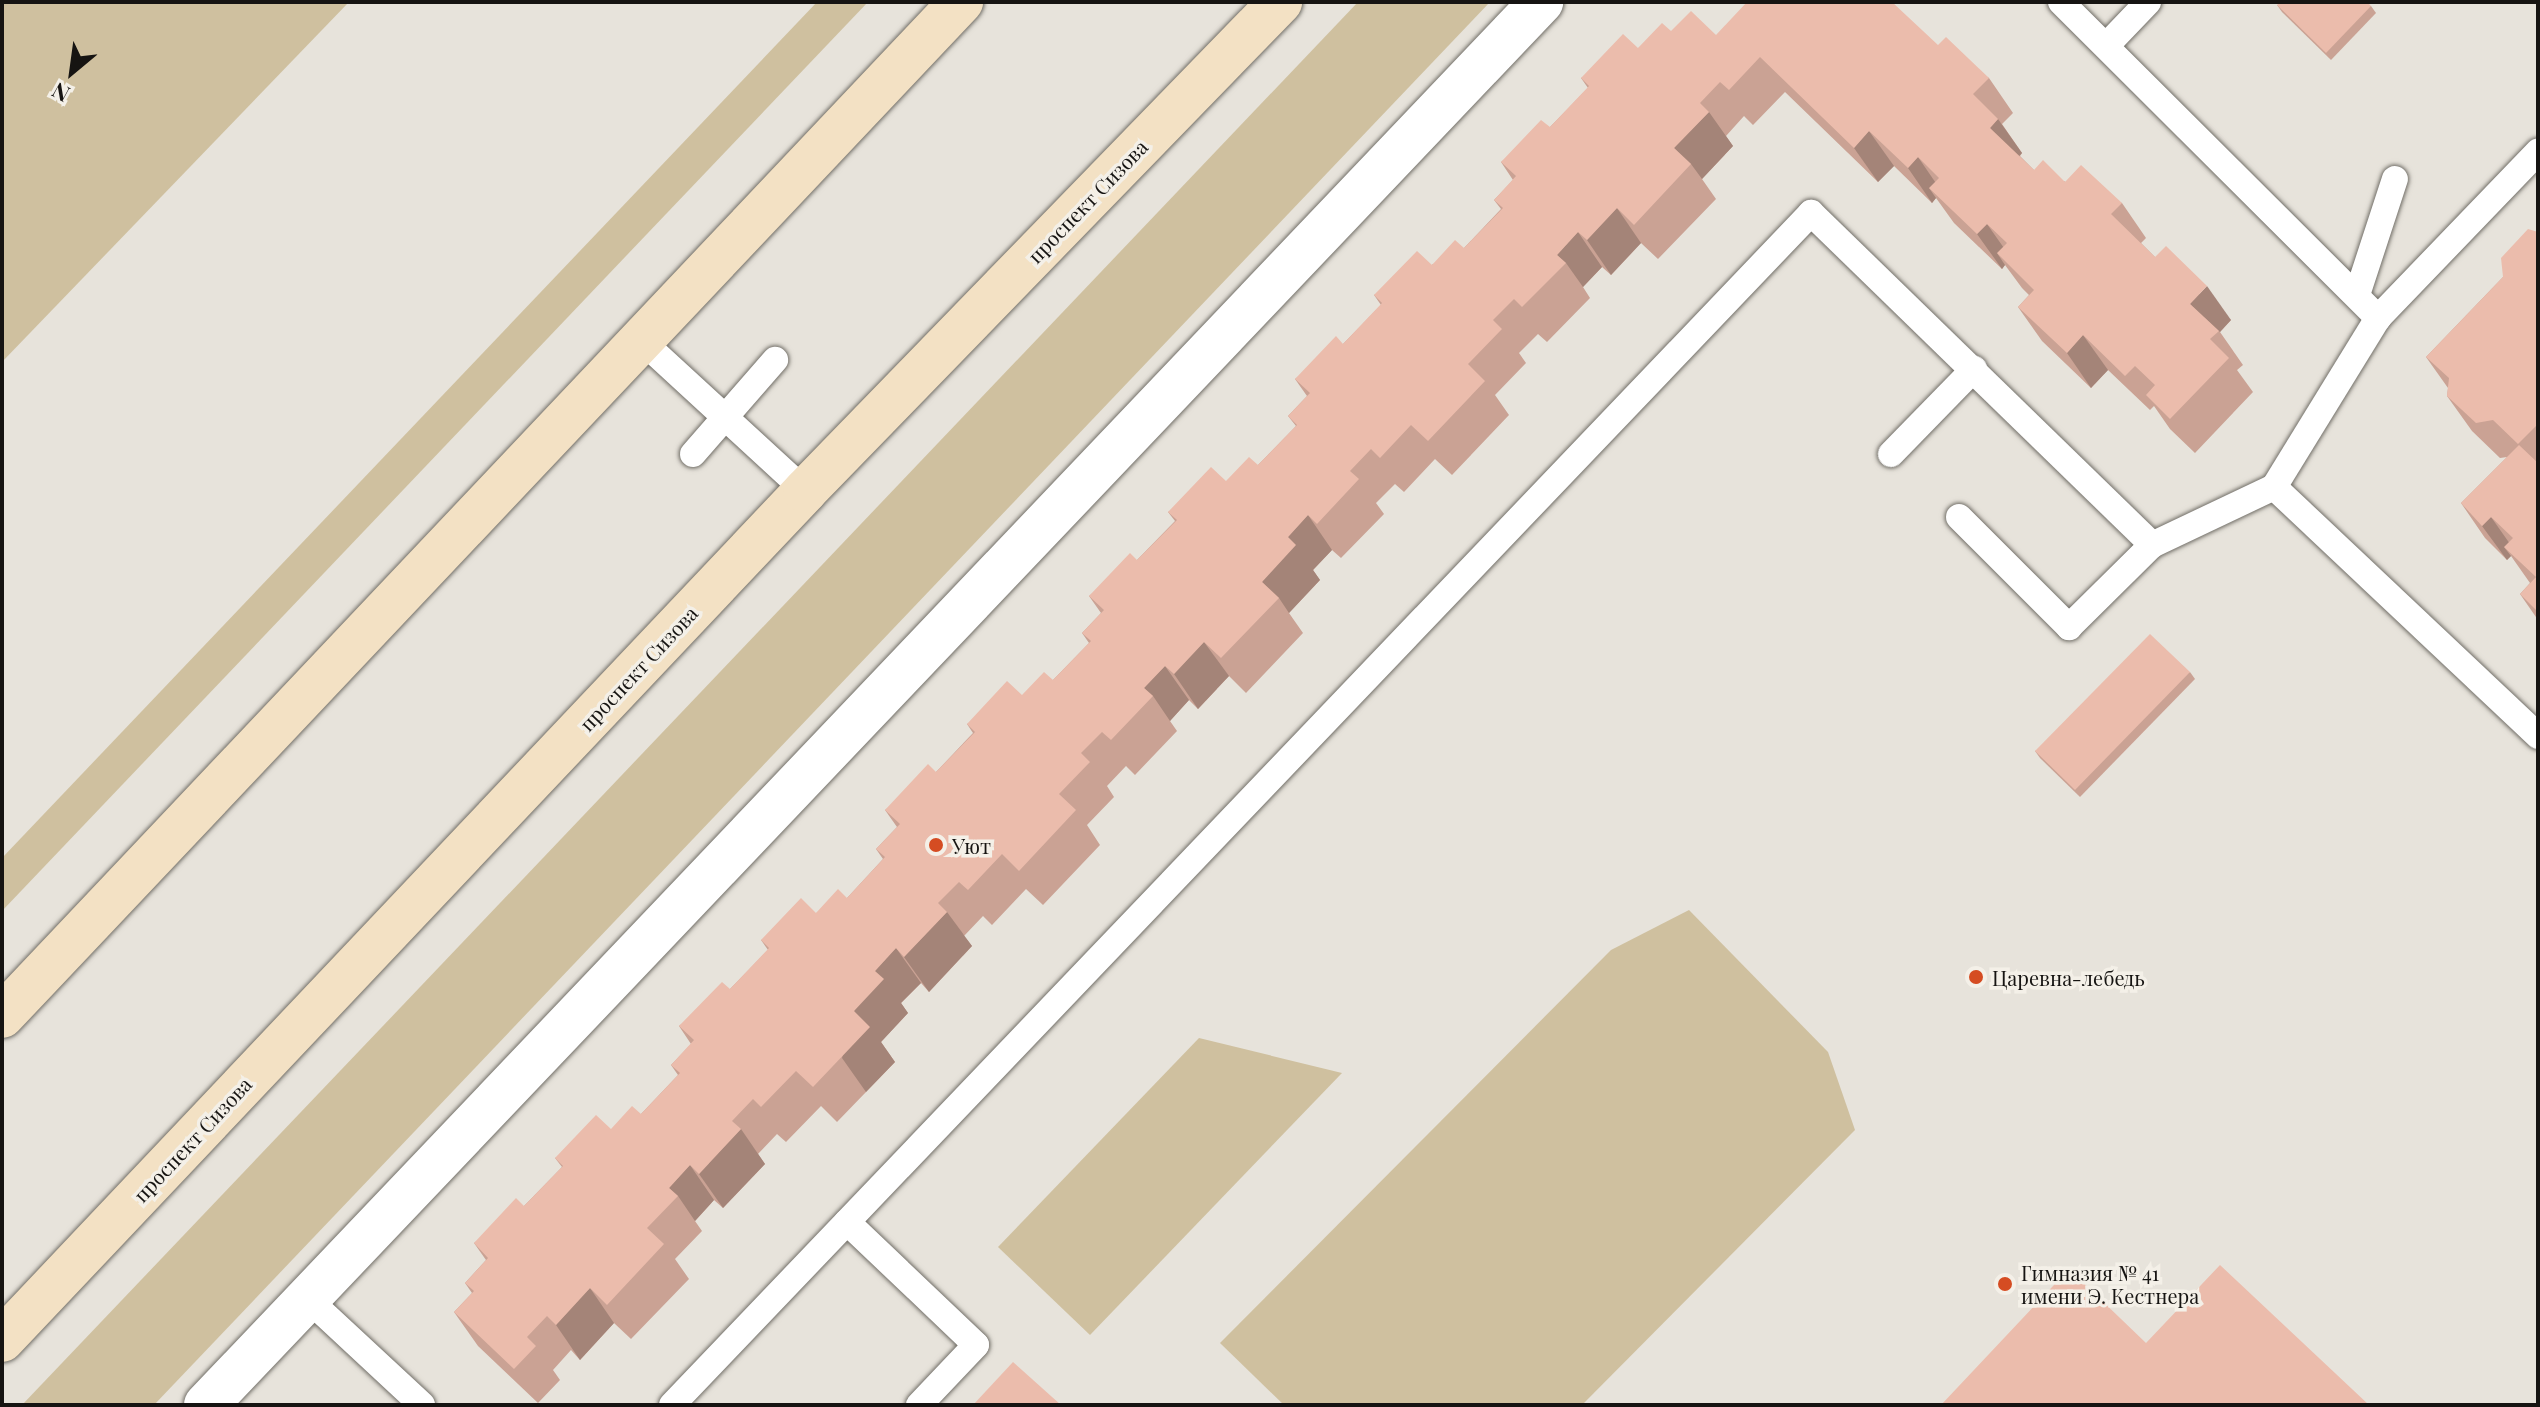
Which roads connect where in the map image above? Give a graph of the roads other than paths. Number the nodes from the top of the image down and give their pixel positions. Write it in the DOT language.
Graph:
graph roads {
  1 [pos="961,2"];
  2 [pos="1280,2"];
  3 [pos="1541,2"];
  4 [pos="2061,2"];
  5 [pos="2148,2"];
  6 [pos="2106,46"];
  7 [pos="2538,152"];
  8 [pos="2395,179"];
  9 [pos="2357,295"];
  10 [pos="2378,318"];
  11 [pos="641,340"];
  12 [pos="775,360"];
  13 [pos="1974,369"];
  14 [pos="725,418"];
  15 [pos="693,454"];
  16 [pos="1891,454"];
  17 [pos="2274,487"];
  18 [pos="805,491"];
  19 [pos="1959,517"];
  20 [pos="2152,545"];
  21 [pos="2538,736"];
  22 [pos="2,1016"];
  23 [pos="847,1222"];
  24 [pos="307,1298"];
  25 [pos="2,1340"];
  26 [pos="206,1405"];
  27 [pos="422,1405"];
  28 [pos="672,1405"];
  29 [pos="919,1405"];
  1 -- 11 [label="main road"];
  2 -- 18 [label="main road, проспект Сизова"];
  3 -- 24 [label="street"];
  4 -- 6 [label="lane"];
  5 -- 6 [label="lane"];
  6 -- 9 [label="lane"];
  7 -- 10 [label="lane"];
  8 -- 9 [label="lane"];
  9 -- 10 [label="lane"];
  10 -- 17 [label="lane"];
  11 -- 14 [label="lane"];
  11 -- 22 [label="main road"];
  12 -- 14 [label="lane"];
  13 -- 16 [label="lane"];
  13 -- 20 [label="lane"];
  13 -- 23 [label="lane"];
  14 -- 15 [label="lane"];
  14 -- 18 [label="lane"];
  17 -- 20 [label="lane"];
  17 -- 21 [label="lane"];
  18 -- 25 [label="main road, проспект Сизова"];
  19 -- 20 [label="lane"];
  23 -- 28 [label="lane"];
  23 -- 29 [label="lane"];
  24 -- 26 [label="street"];
  24 -- 27 [label="lane"];
}
